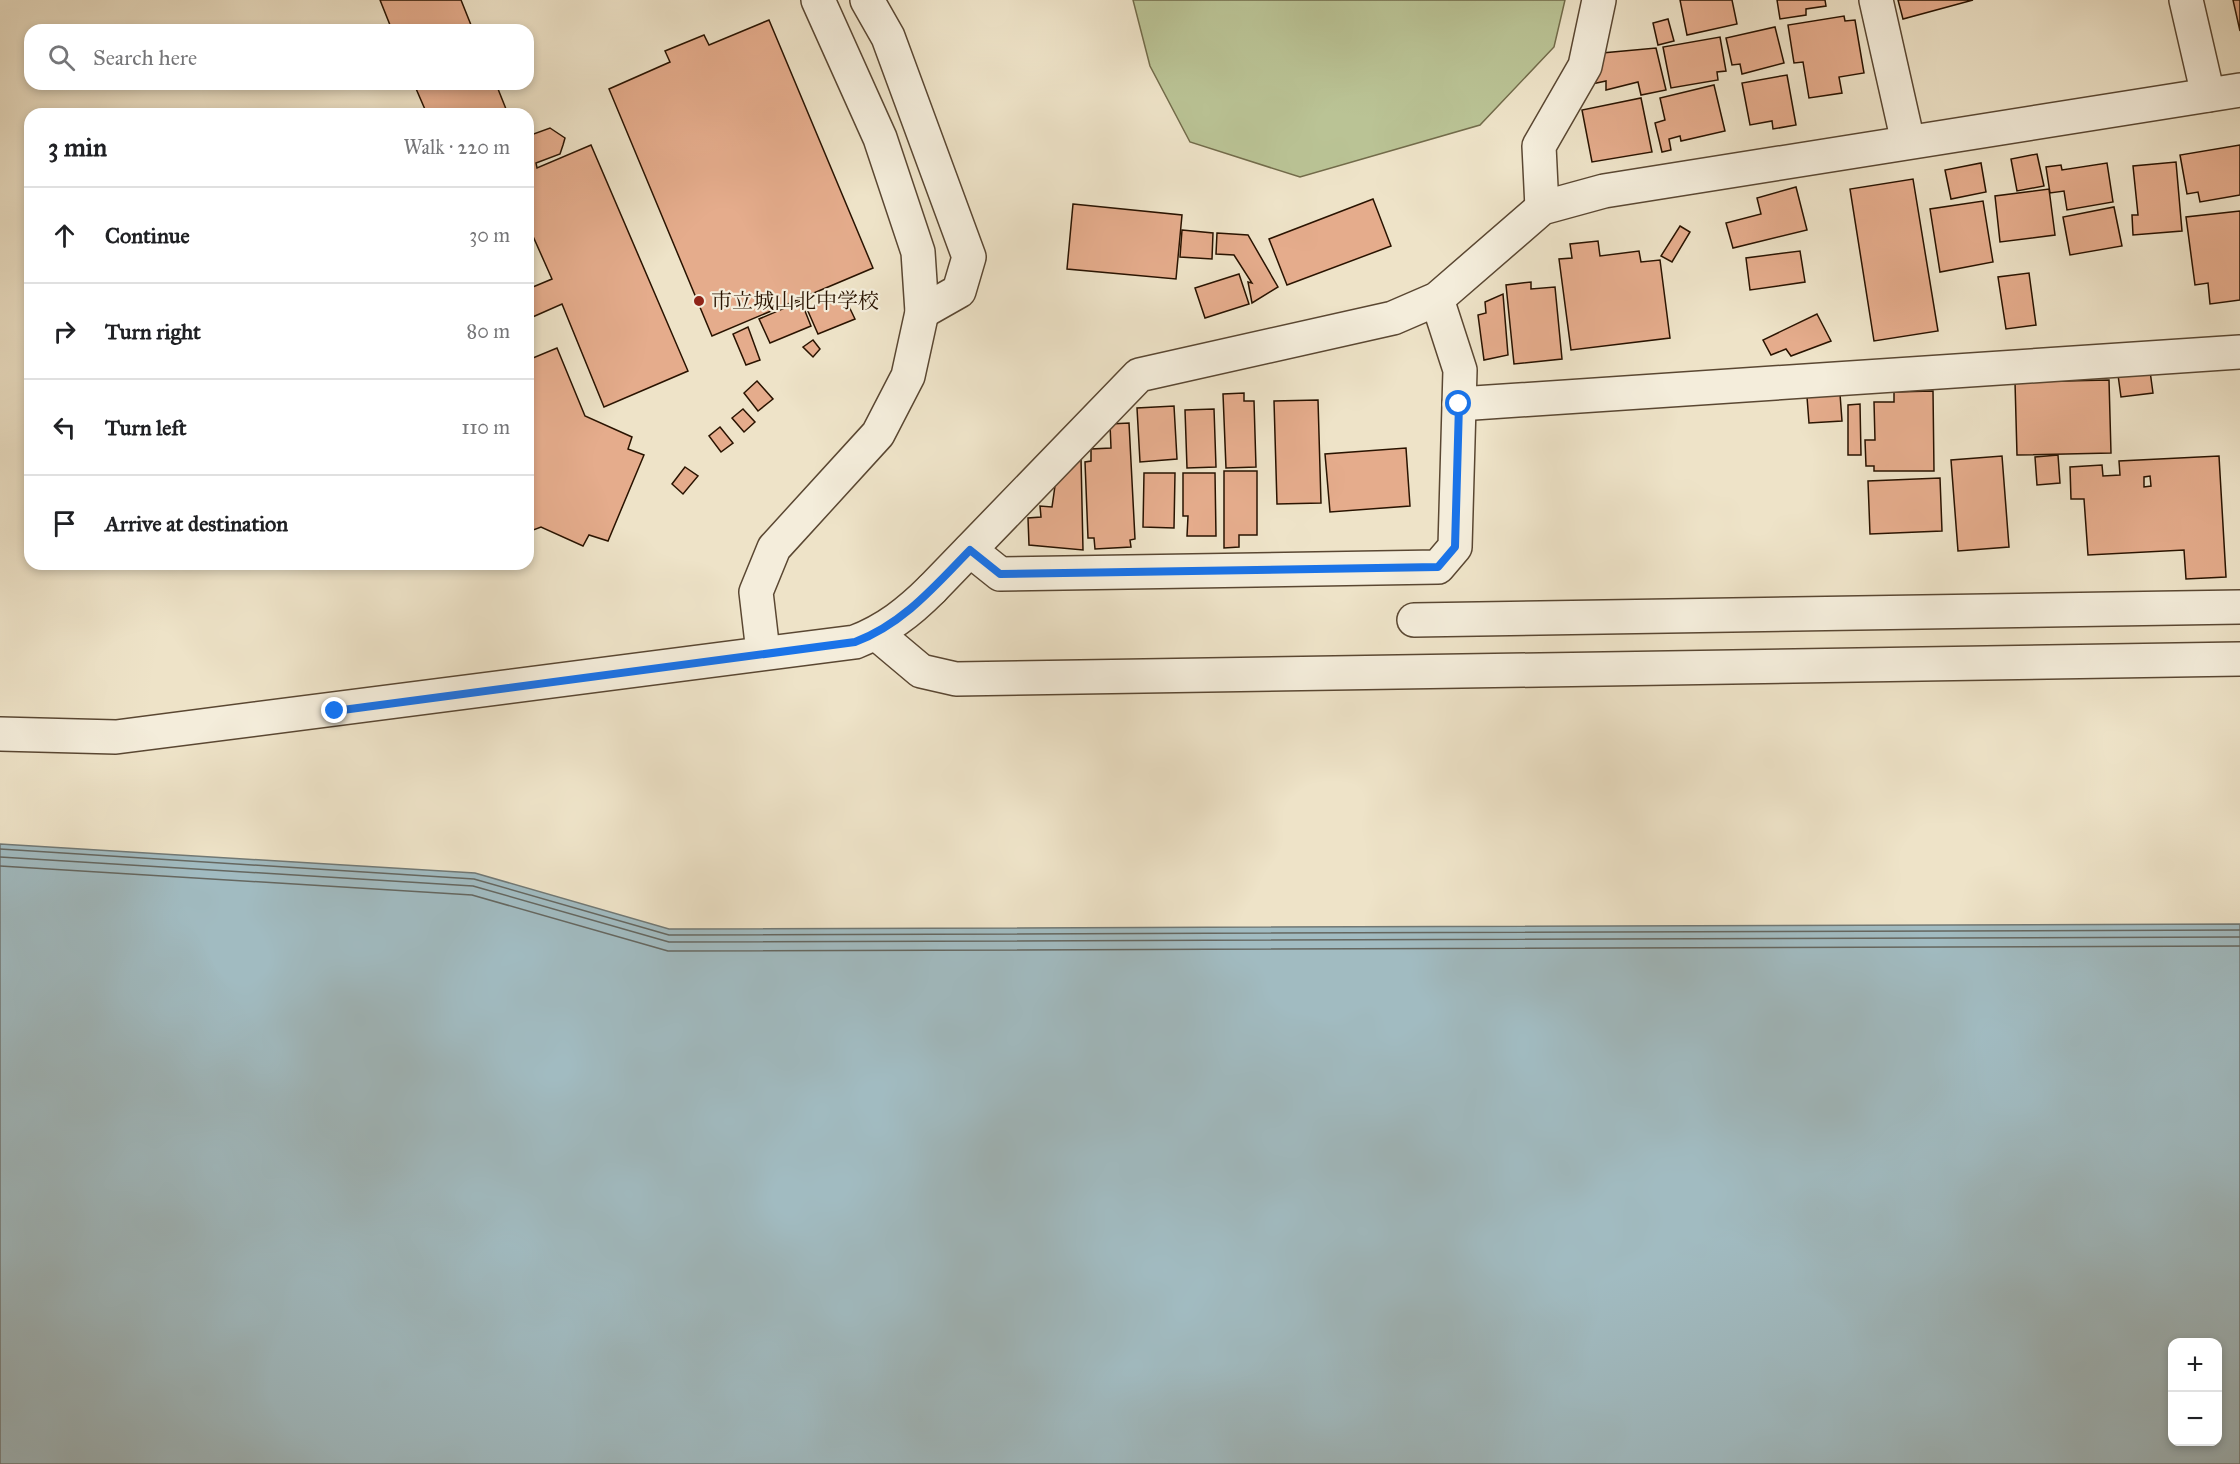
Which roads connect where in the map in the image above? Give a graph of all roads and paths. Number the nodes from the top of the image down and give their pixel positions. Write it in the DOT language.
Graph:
graph roads {
  1 [pos="818,0"];
  2 [pos="867,0"];
  3 [pos="1599,0"];
  4 [pos="1876,0"];
  5 [pos="2186,0"];
  6 [pos="2240,90"];
  7 [pos="2208,95"];
  8 [pos="1908,142"];
  9 [pos="1542,208"];
  10 [pos="1437,299"];
  11 [pos="922,312"];
  12 [pos="2240,352"];
  13 [pos="1459,404"];
  14 [pos="970,550"];
  15 [pos="2240,607"];
  16 [pos="1414,620"];
  17 [pos="877,634"];
  18 [pos="763,652"];
  19 [pos="2240,659"];
  20 [pos="0,734"];
  1 -- 11 [label="street"];
  2 -- 11 [label="street"];
  3 -- 9 [label="street"];
  4 -- 8 [label="street"];
  5 -- 7 [label="street"];
  6 -- 7 [label="street"];
  7 -- 8 [label="street"];
  8 -- 9 [label="street"];
  9 -- 10 [label="street"];
  10 -- 13 [label="street"];
  10 -- 14 [label="street"];
  11 -- 18 [label="street"];
  12 -- 13 [label="street"];
  13 -- 14 [label="street"];
  14 -- 17 [label="street"];
  15 -- 16 [label="street"];
  17 -- 18 [label="street"];
  17 -- 19 [label="street"];
  18 -- 20 [label="street"];
}
